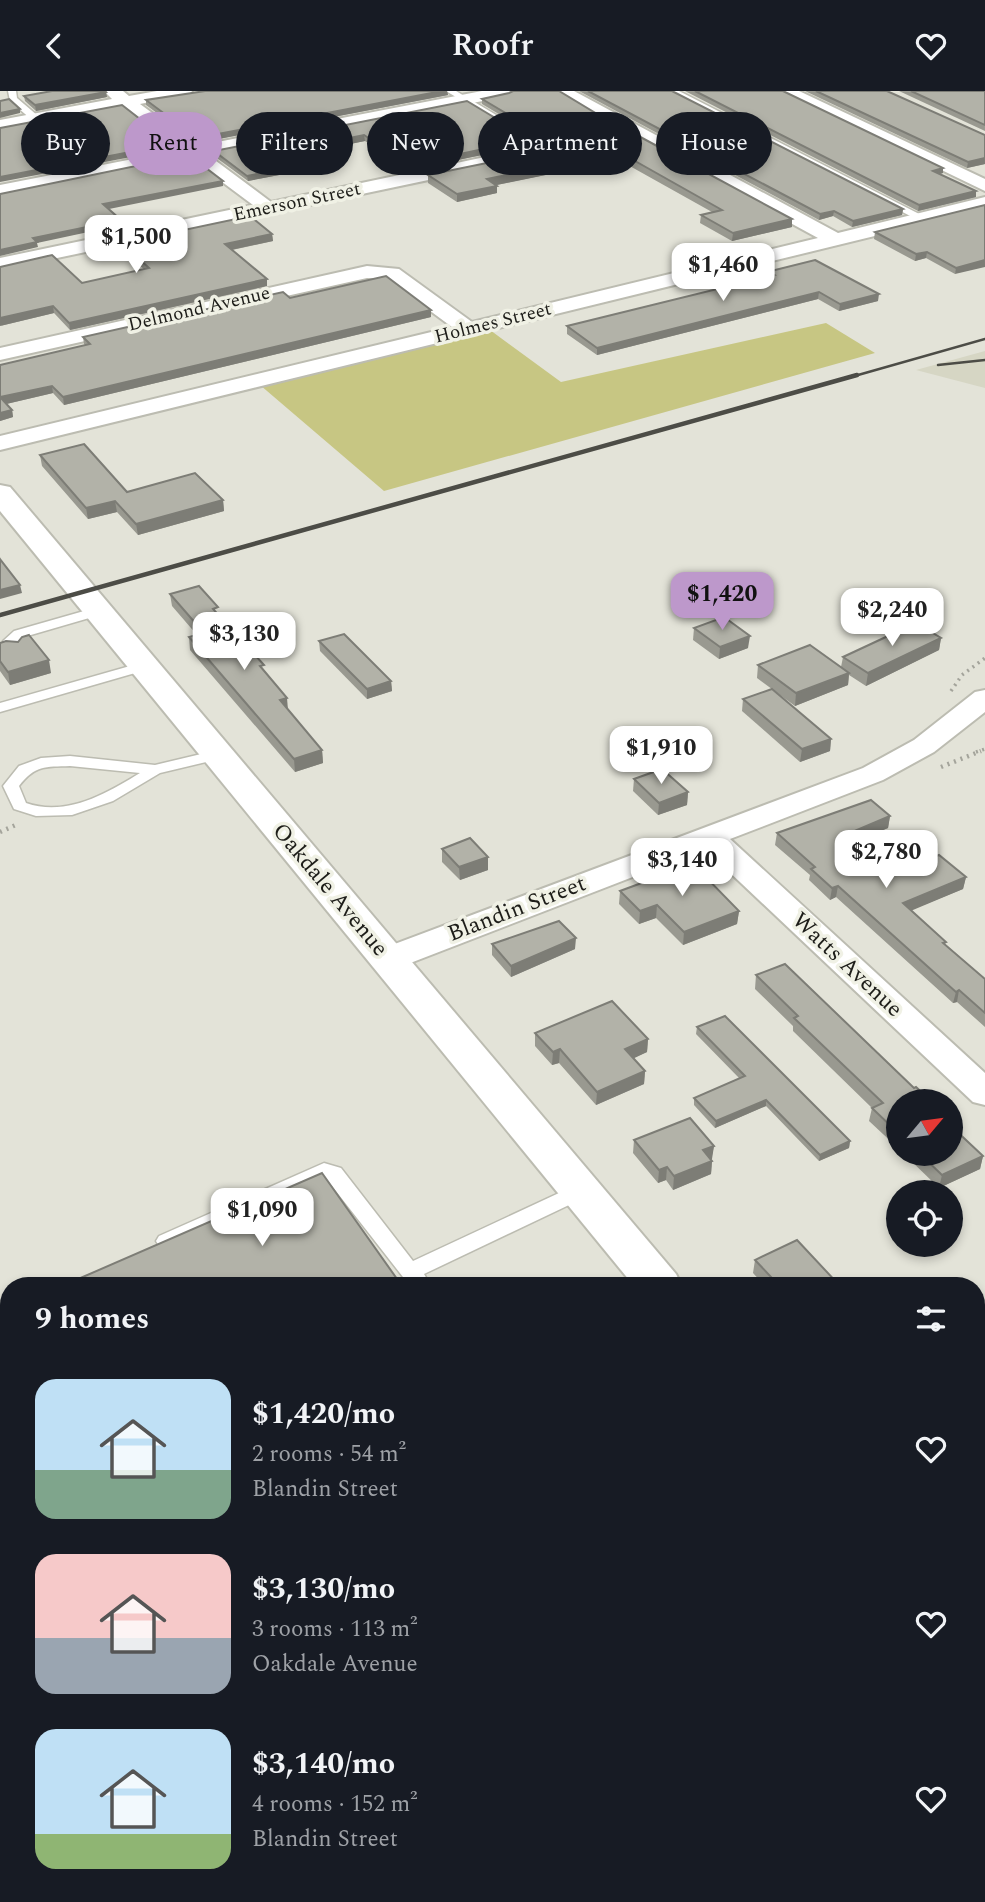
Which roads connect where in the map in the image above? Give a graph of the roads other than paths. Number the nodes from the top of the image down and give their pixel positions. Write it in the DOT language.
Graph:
graph roads {
  1 [pos="12,91"];
  2 [pos="184,91"];
  3 [pos="508,91"];
  4 [pos="562,91"];
  5 [pos="672,91"];
  6 [pos="786,91"];
  7 [pos="457,95"];
  8 [pos="119,96"];
  9 [pos="28,112"];
  10 [pos="58,112"];
  11 [pos="140,112"];
  12 [pos="486,112"];
  13 [pos="600,112"];
  14 [pos="21,121"];
  15 [pos="0,125"];
  16 [pos="642,135"];
  17 [pos="222,146"];
  18 [pos="478,164"];
  19 [pos="124,166"];
  20 [pos="222,174"];
  21 [pos="985,186"];
  22 [pos="0,190"];
  23 [pos="985,203"];
  24 [pos="268,208"];
  25 [pos="922,218"];
  26 [pos="834,239"];
  27 [pos="0,264"];
  28 [pos="468,330"];
  29 [pos="0,354"];
  30 [pos="0,443"];
  31 [pos="0,493"];
  32 [pos="98,611"];
  33 [pos="15,649"];
  34 [pos="144,666"];
  35 [pos="985,699"];
  36 [pos="0,708"];
  37 [pos="218,755"];
  38 [pos="155,770"];
  39 [pos="709,836"];
  40 [pos="388,959"];
  41 [pos="985,1093"];
  42 [pos="581,1191"];
  43 [pos="153,1247"];
  44 [pos="414,1277"];
  45 [pos="420,1277"];
  46 [pos="653,1277"];
  1 -- 9 [label="lane"];
  2 -- 8 [label="street"];
  3 -- 7 [label="street"];
  4 -- 13 [label="street"];
  5 -- 25 [label="lane"];
  6 -- 21 [label="street"];
  7 -- 12 [label="lane"];
  7 -- 17 [label="street"];
  8 -- 10 [label="street"];
  8 -- 11 [label="street"];
  14 -- 15 [label="street"];
  16 -- 26 [label="street"];
  18 -- 24 [label="street, Emerson Street"];
  19 -- 22 [label="street"];
  20 -- 24 [label="street"];
  23 -- 25 [label="street, Holmes Street"];
  24 -- 27 [label="street, Emerson Street"];
  25 -- 26 [label="street, Holmes Street"];
  26 -- 28 [label="street, Holmes Street"];
  28 -- 29 [label="street, Delmond Avenue"];
  28 -- 30 [label="street, Holmes Street"];
  31 -- 32 [label="street, Oakdale Avenue"];
  32 -- 33 [label="lane"];
  32 -- 34 [label="street, Oakdale Avenue"];
  34 -- 36 [label="lane"];
  34 -- 37 [label="street, Oakdale Avenue"];
  35 -- 39 [label="street, Blandin Street"];
  37 -- 38 [label="lane"];
  37 -- 40 [label="street, Oakdale Avenue"];
  38 -- 38 [label="lane"];
  39 -- 40 [label="street, Blandin Street"];
  39 -- 41 [label="street, Watts Avenue"];
  40 -- 42 [label="street, Oakdale Avenue"];
  42 -- 45 [label="lane"];
  42 -- 46 [label="street, Oakdale Avenue"];
  43 -- 44 [label="lane"];
}
